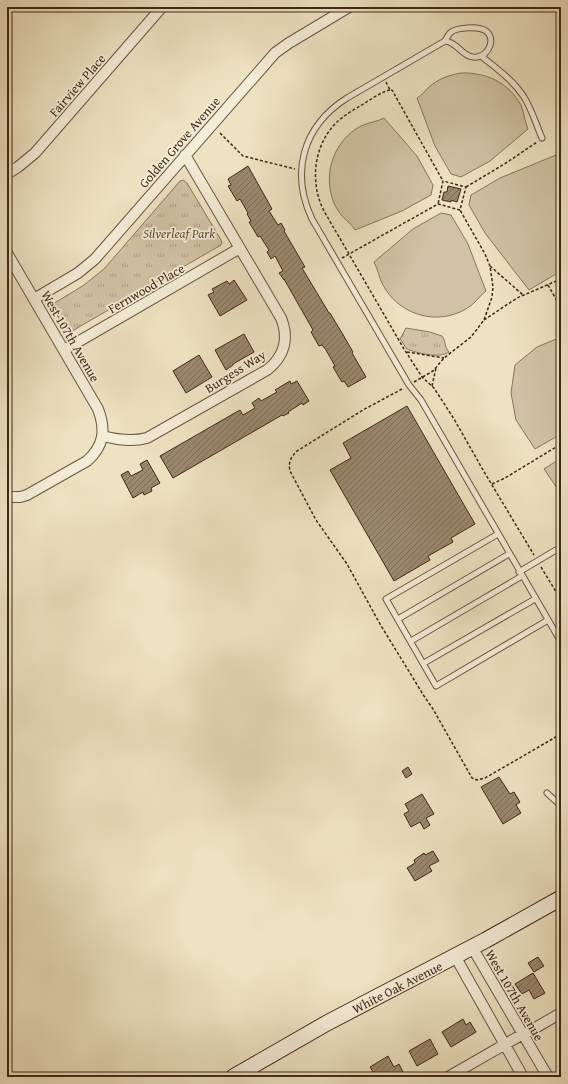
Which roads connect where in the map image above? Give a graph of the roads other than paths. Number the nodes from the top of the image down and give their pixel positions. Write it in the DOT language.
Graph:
graph roads {
  1 [pos="162,7"];
  2 [pos="349,7"];
  3 [pos="446,41"];
  4 [pos="481,56"];
  5 [pos="542,138"];
  6 [pos="186,155"];
  7 [pos="7,174"];
  8 [pos="240,248"];
  9 [pos="7,253"];
  10 [pos="34,299"];
  11 [pos="64,350"];
  12 [pos="103,436"];
  13 [pos="7,498"];
  14 [pos="498,534"];
  15 [pos="561,547"];
  16 [pos="509,554"];
  17 [pos="521,574"];
  18 [pos="535,599"];
  19 [pos="398,619"];
  20 [pos="548,620"];
  21 [pos="411,641"];
  22 [pos="561,642"];
  23 [pos="424,663"];
  24 [pos="547,793"];
  25 [pos="561,806"];
  26 [pos="561,898"];
  27 [pos="472,947"];
  28 [pos="454,956"];
  29 [pos="561,1013"];
  30 [pos="523,1034"];
  31 [pos="505,1044"];
  32 [pos="233,1077"];
  33 [pos="448,1077"];
  34 [pos="524,1077"];
  35 [pos="548,1077"];
  1 -- 7 [label="street, Fairview Place"];
  2 -- 6 [label="street, Golden Grove Avenue"];
  3 -- 4 [label="lane"];
  3 -- 4 [label="lane"];
  3 -- 14 [label="lane"];
  4 -- 5 [label="lane"];
  6 -- 8 [label="street, Burgess Way"];
  6 -- 10 [label="street, Golden Grove Avenue"];
  8 -- 11 [label="street, Fernwood Place"];
  8 -- 12 [label="street, Burgess Way"];
  9 -- 10 [label="street, West 107th Avenue"];
  10 -- 11 [label="street, West 107th Avenue"];
  11 -- 12 [label="street, West 107th Avenue"];
  12 -- 13 [label="street"];
  14 -- 16 [label="lane"];
  14 -- 19 [label="lane"];
  15 -- 17 [label="lane"];
  16 -- 17 [label="lane"];
  16 -- 19 [label="lane"];
  17 -- 18 [label="lane"];
  17 -- 21 [label="lane"];
  18 -- 20 [label="lane"];
  18 -- 23 [label="lane"];
  19 -- 21 [label="lane"];
  20 -- 22 [label="lane"];
  20 -- 23 [label="lane"];
  21 -- 23 [label="lane"];
  24 -- 25 [label="lane"];
  26 -- 27 [label="street, White Oak Avenue"];
  27 -- 28 [label="street, White Oak Avenue"];
  27 -- 30 [label="street, West 107th Avenue"];
  28 -- 31 [label="street"];
  28 -- 32 [label="street, White Oak Avenue"];
  29 -- 30 [label="street"];
  30 -- 31 [label="street"];
  30 -- 35 [label="street, West 107th Avenue"];
  31 -- 33 [label="street"];
  31 -- 34 [label="street"];
}
